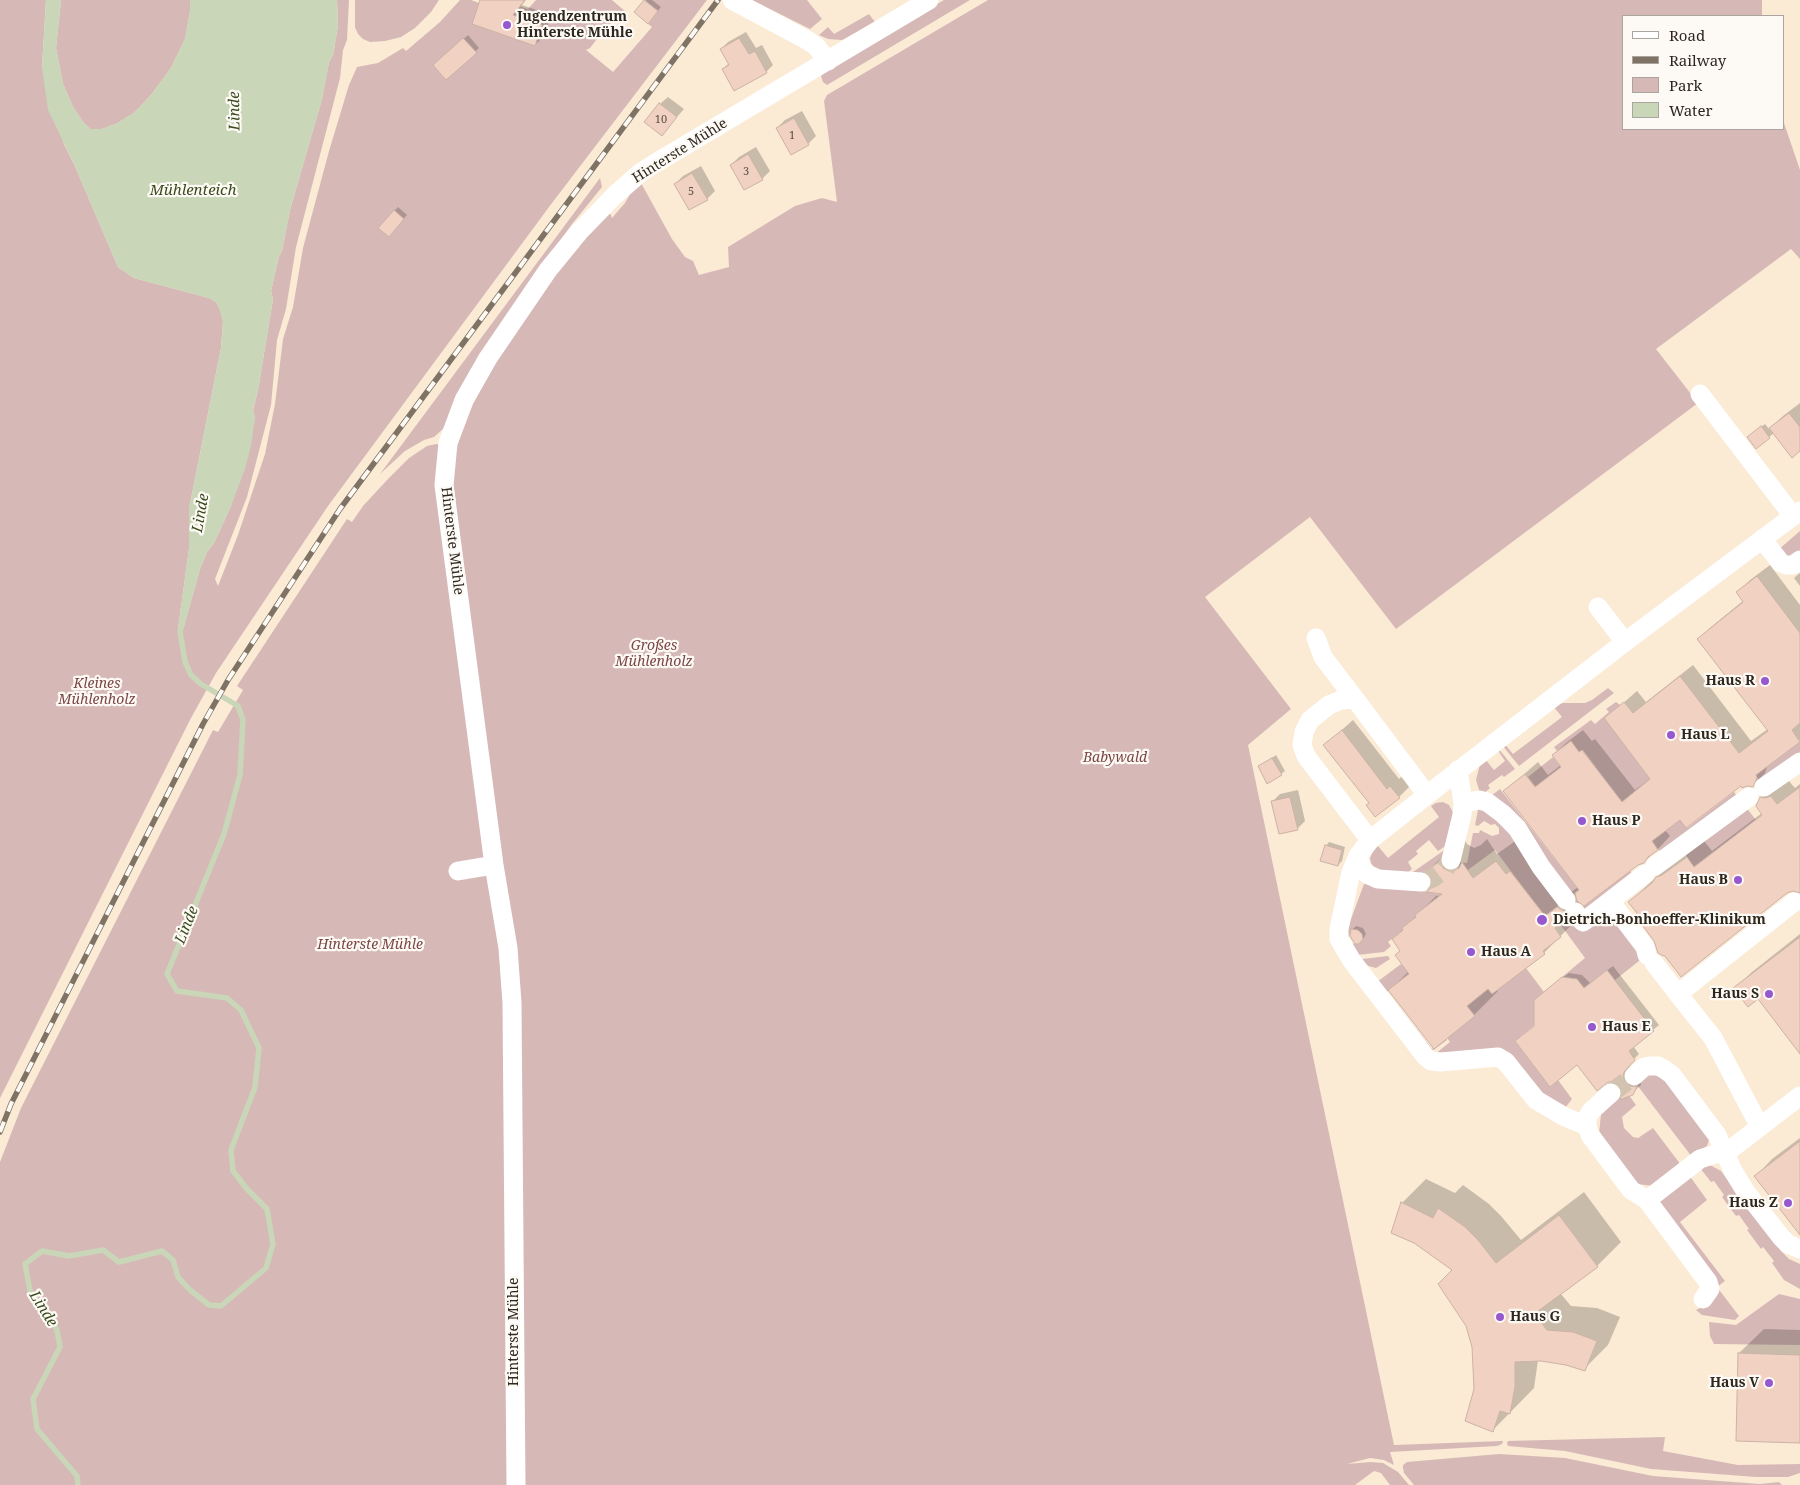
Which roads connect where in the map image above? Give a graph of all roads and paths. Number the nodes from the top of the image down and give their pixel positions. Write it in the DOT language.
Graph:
graph roads {
  1 [pos="732,0"];
  2 [pos="929,0"];
  3 [pos="828,61"];
  4 [pos="1700,394"];
  5 [pos="1796,514"];
  6 [pos="1762,539"];
  7 [pos="1800,560"];
  8 [pos="1598,607"];
  9 [pos="1316,638"];
  10 [pos="1625,642"];
  11 [pos="1355,699"];
  12 [pos="1800,762"];
  13 [pos="1458,770"];
  14 [pos="1427,795"];
  15 [pos="1463,803"];
  16 [pos="1370,840"];
  17 [pos="1358,856"];
  18 [pos="1452,860"];
  19 [pos="494,865"];
  20 [pos="458,870"];
  21 [pos="1421,882"];
  22 [pos="1610,901"];
  23 [pos="1794,902"];
  24 [pos="1678,994"];
  25 [pos="1634,1076"];
  26 [pos="1611,1093"];
  27 [pos="1800,1096"];
  28 [pos="1587,1126"];
  29 [pos="1760,1127"];
  30 [pos="1724,1152"];
  31 [pos="1647,1200"];
  32 [pos="1800,1249"];
  33 [pos="1703,1299"];
  34 [pos="516,1485"];
  1 -- 3 [label="street"];
  2 -- 3 [label="street, Hinterste Mühle"];
  3 -- 19 [label="street, Hinterste Mühle"];
  4 -- 5 [label="street"];
  5 -- 6 [label="street"];
  6 -- 7 [label="street"];
  6 -- 10 [label="street"];
  8 -- 10 [label="street"];
  9 -- 11 [label="street"];
  10 -- 13 [label="street"];
  11 -- 14 [label="street"];
  11 -- 16 [label="street"];
  12 -- 22 [label="street"];
  13 -- 14 [label="street"];
  13 -- 15 [label="street"];
  14 -- 16 [label="street"];
  15 -- 18 [label="street"];
  15 -- 22 [label="street"];
  16 -- 17 [label="street"];
  17 -- 21 [label="street"];
  17 -- 28 [label="street"];
  19 -- 20 [label="street"];
  19 -- 34 [label="street, Hinterste Mühle"];
  22 -- 24 [label="street"];
  23 -- 24 [label="street"];
  24 -- 29 [label="street"];
  25 -- 30 [label="street"];
  26 -- 28 [label="street"];
  27 -- 29 [label="street"];
  28 -- 31 [label="street"];
  29 -- 30 [label="street"];
  30 -- 31 [label="street"];
  30 -- 32 [label="street"];
  31 -- 33 [label="street"];
}
